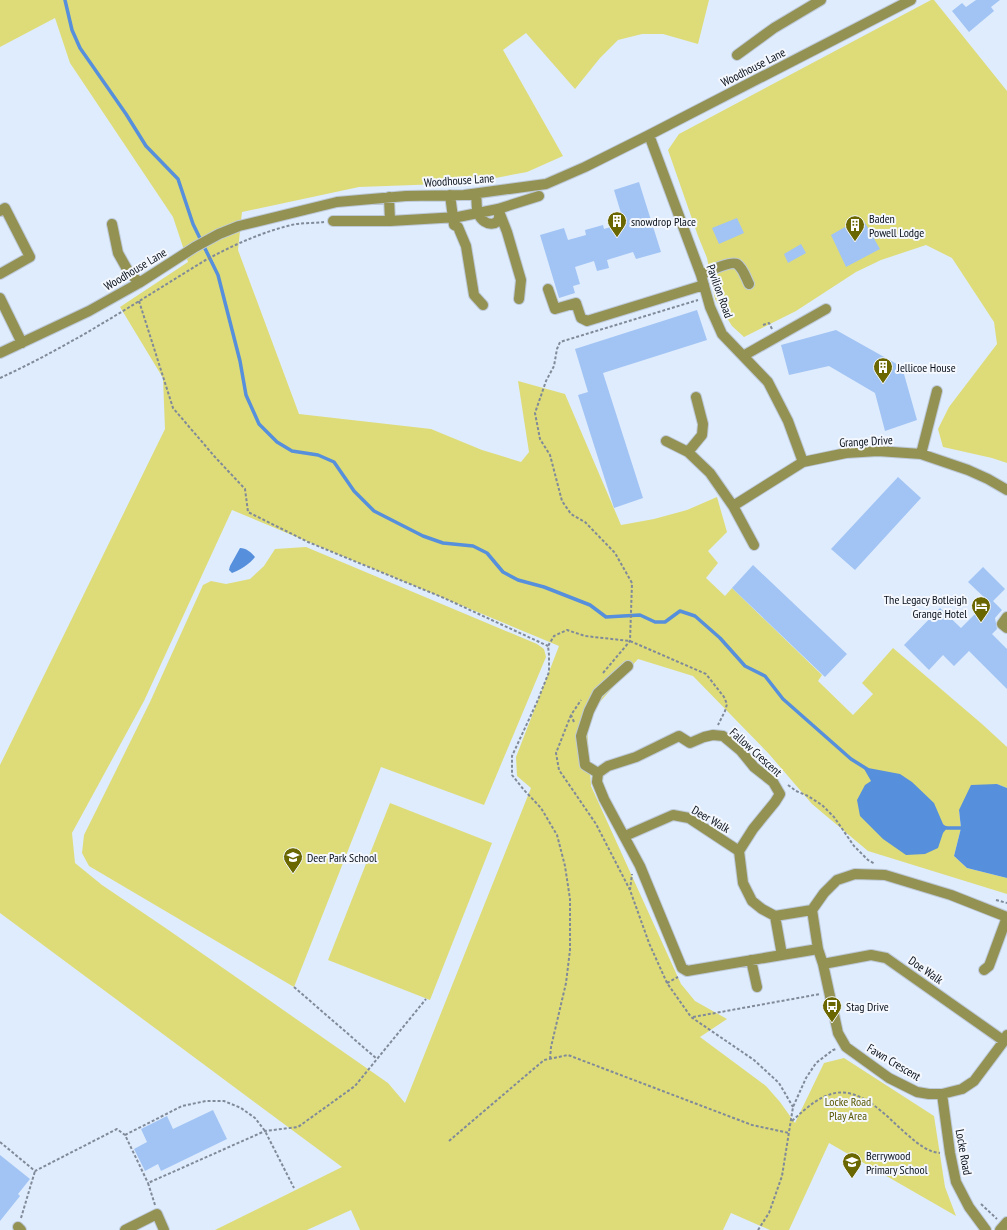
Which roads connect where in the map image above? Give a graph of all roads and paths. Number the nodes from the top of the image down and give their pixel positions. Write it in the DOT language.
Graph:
graph roads {
  1 [pos="821,0"];
  2 [pos="906,1"];
  3 [pos="737,55"];
  4 [pos="649,135"];
  5 [pos="476,194"];
  6 [pos="450,196"];
  7 [pos="539,196"];
  8 [pos="388,197"];
  9 [pos="0,211"];
  10 [pos="499,212"];
  11 [pos="478,213"];
  12 [pos="452,217"];
  13 [pos="333,221"];
  14 [pos="390,221"];
  15 [pos="112,224"];
  16 [pos="0,274"];
  17 [pos="700,275"];
  18 [pos="139,283"];
  19 [pos="749,284"];
  20 [pos="704,285"];
  21 [pos="548,289"];
  22 [pos="707,297"];
  23 [pos="0,298"];
  24 [pos="519,300"];
  25 [pos="139,301"];
  26 [pos="483,305"];
  27 [pos="826,309"];
  28 [pos="3,311"];
  29 [pos="763,325"];
  30 [pos="772,330"];
  31 [pos="22,343"];
  32 [pos="0,353"];
  33 [pos="743,356"];
  34 [pos="0,378"];
  35 [pos="937,391"];
  36 [pos="696,397"];
  37 [pos="666,441"];
  38 [pos="688,452"];
  39 [pos="921,454"];
  40 [pos="803,462"];
  41 [pos="1007,490"];
  42 [pos="732,506"];
  43 [pos="754,545"];
  44 [pos="1007,617"];
  45 [pos="1007,628"];
  46 [pos="630,641"];
  47 [pos="548,646"];
  48 [pos="628,666"];
  49 [pos="719,722"];
  50 [pos="724,726"];
  51 [pos="713,735"];
  52 [pos="598,774"];
  53 [pos="784,782"];
  54 [pos="625,836"];
  55 [pos="739,851"];
  56 [pos="878,866"];
  57 [pos="992,899"];
  58 [pos="1007,903"];
  59 [pos="812,910"];
  60 [pos="775,916"];
  61 [pos="1007,917"];
  62 [pos="818,948"];
  63 [pos="782,955"];
  64 [pos="751,960"];
  65 [pos="823,964"];
  66 [pos="984,970"];
  67 [pos="294,987"];
  68 [pos="757,987"];
  69 [pos="828,993"];
  70 [pos="426,999"];
  71 [pos="691,1017"];
  72 [pos="1005,1038"];
  73 [pos="846,1047"];
  74 [pos="550,1059"];
  75 [pos="377,1060"];
  76 [pos="942,1094"];
  77 [pos="791,1122"];
  78 [pos="265,1131"];
  79 [pos="789,1133"];
  80 [pos="125,1135"];
  81 [pos="449,1141"];
  82 [pos="0,1142"];
  83 [pos="950,1153"];
  84 [pos="35,1171"];
  85 [pos="148,1183"];
  86 [pos="294,1188"];
  87 [pos="979,1201"];
  88 [pos="158,1214"];
  89 [pos="1004,1226"];
  90 [pos="19,1229"];
  91 [pos="125,1230"];
  92 [pos="164,1230"];
  93 [pos="758,1230"];
  94 [pos="986,1230"];
  1 -- 3 [label="street"];
  2 -- 4 [label="street, Woodhouse Lane"];
  4 -- 5 [label="street, Woodhouse Lane"];
  4 -- 17 [label="street, Pavilion Road"];
  5 -- 6 [label="street, Woodhouse Lane"];
  5 -- 11 [label="street"];
  6 -- 8 [label="street, Woodhouse Lane"];
  6 -- 12 [label="street"];
  7 -- 10 [label="street"];
  8 -- 14 [label="street"];
  8 -- 18 [label="street, Woodhouse Lane"];
  9 -- 16 [label="street"];
  10 -- 11 [label="street"];
  10 -- 24 [label="street"];
  11 -- 12 [label="street"];
  12 -- 14 [label="street"];
  12 -- 26 [label="street"];
  13 -- 14 [label="street"];
  13 -- 25 [label="path"];
  15 -- 18 [label="street"];
  17 -- 19 [label="street"];
  17 -- 20 [label="street, Pavilion Road"];
  18 -- 31 [label="street, Woodhouse Lane"];
  20 -- 21 [label="street"];
  20 -- 22 [label="street, Pavilion Road"];
  22 -- 33 [label="street, Pavilion Road"];
  22 -- 46 [label="path"];
  23 -- 28 [label="street"];
  25 -- 34 [label="path"];
  25 -- 47 [label="path"];
  27 -- 33 [label="street"];
  28 -- 31 [label="street"];
  29 -- 30 [label="path"];
  31 -- 32 [label="street, Woodhouse Lane"];
  33 -- 40 [label="street, Pavilion Road"];
  35 -- 39 [label="street"];
  36 -- 38 [label="street"];
  37 -- 38 [label="street"];
  38 -- 42 [label="street"];
  39 -- 40 [label="street, Grange Drive"];
  39 -- 41 [label="street, Grange Drive"];
  40 -- 42 [label="street, Grange Drive"];
  42 -- 43 [label="street"];
  44 -- 45 [label="street"];
  46 -- 47 [label="path"];
  46 -- 49 [label="path"];
  47 -- 74 [label="path"];
  48 -- 52 [label="street"];
  49 -- 50 [label="path"];
  49 -- 51 [label="path"];
  51 -- 52 [label="street, Fallow Crescent"];
  51 -- 55 [label="street, Fallow Crescent"];
  52 -- 54 [label="street"];
  53 -- 56 [label="path"];
  54 -- 55 [label="street, Deer Walk"];
  54 -- 64 [label="street"];
  55 -- 60 [label="street"];
  57 -- 58 [label="path"];
  59 -- 60 [label="street"];
  59 -- 61 [label="street"];
  59 -- 62 [label="street"];
  60 -- 63 [label="street"];
  61 -- 66 [label="street"];
  62 -- 63 [label="street"];
  62 -- 65 [label="street, Fawn Crescent"];
  63 -- 64 [label="street"];
  64 -- 68 [label="street"];
  65 -- 69 [label="street, Fawn Crescent"];
  65 -- 72 [label="street, Doe Walk"];
  67 -- 75 [label="path"];
  69 -- 71 [label="path"];
  69 -- 73 [label="street, Fawn Crescent"];
  70 -- 75 [label="path"];
  72 -- 76 [label="street, Fawn Crescent"];
  73 -- 76 [label="street, Fawn Crescent"];
  73 -- 77 [label="path"];
  74 -- 79 [label="path"];
  74 -- 81 [label="path"];
  75 -- 78 [label="path"];
  76 -- 83 [label="street, Locke Road"];
  77 -- 79 [label="path"];
  77 -- 83 [label="path"];
  78 -- 80 [label="path"];
  78 -- 85 [label="path"];
  78 -- 86 [label="path"];
  79 -- 93 [label="path"];
  80 -- 84 [label="path"];
  80 -- 85 [label="path"];
  82 -- 84 [label="path"];
  83 -- 94 [label="street, Locke Road"];
  84 -- 90 [label="path"];
  85 -- 88 [label="path"];
  87 -- 89 [label="path"];
  88 -- 91 [label="street"];
  88 -- 92 [label="street"];
}
